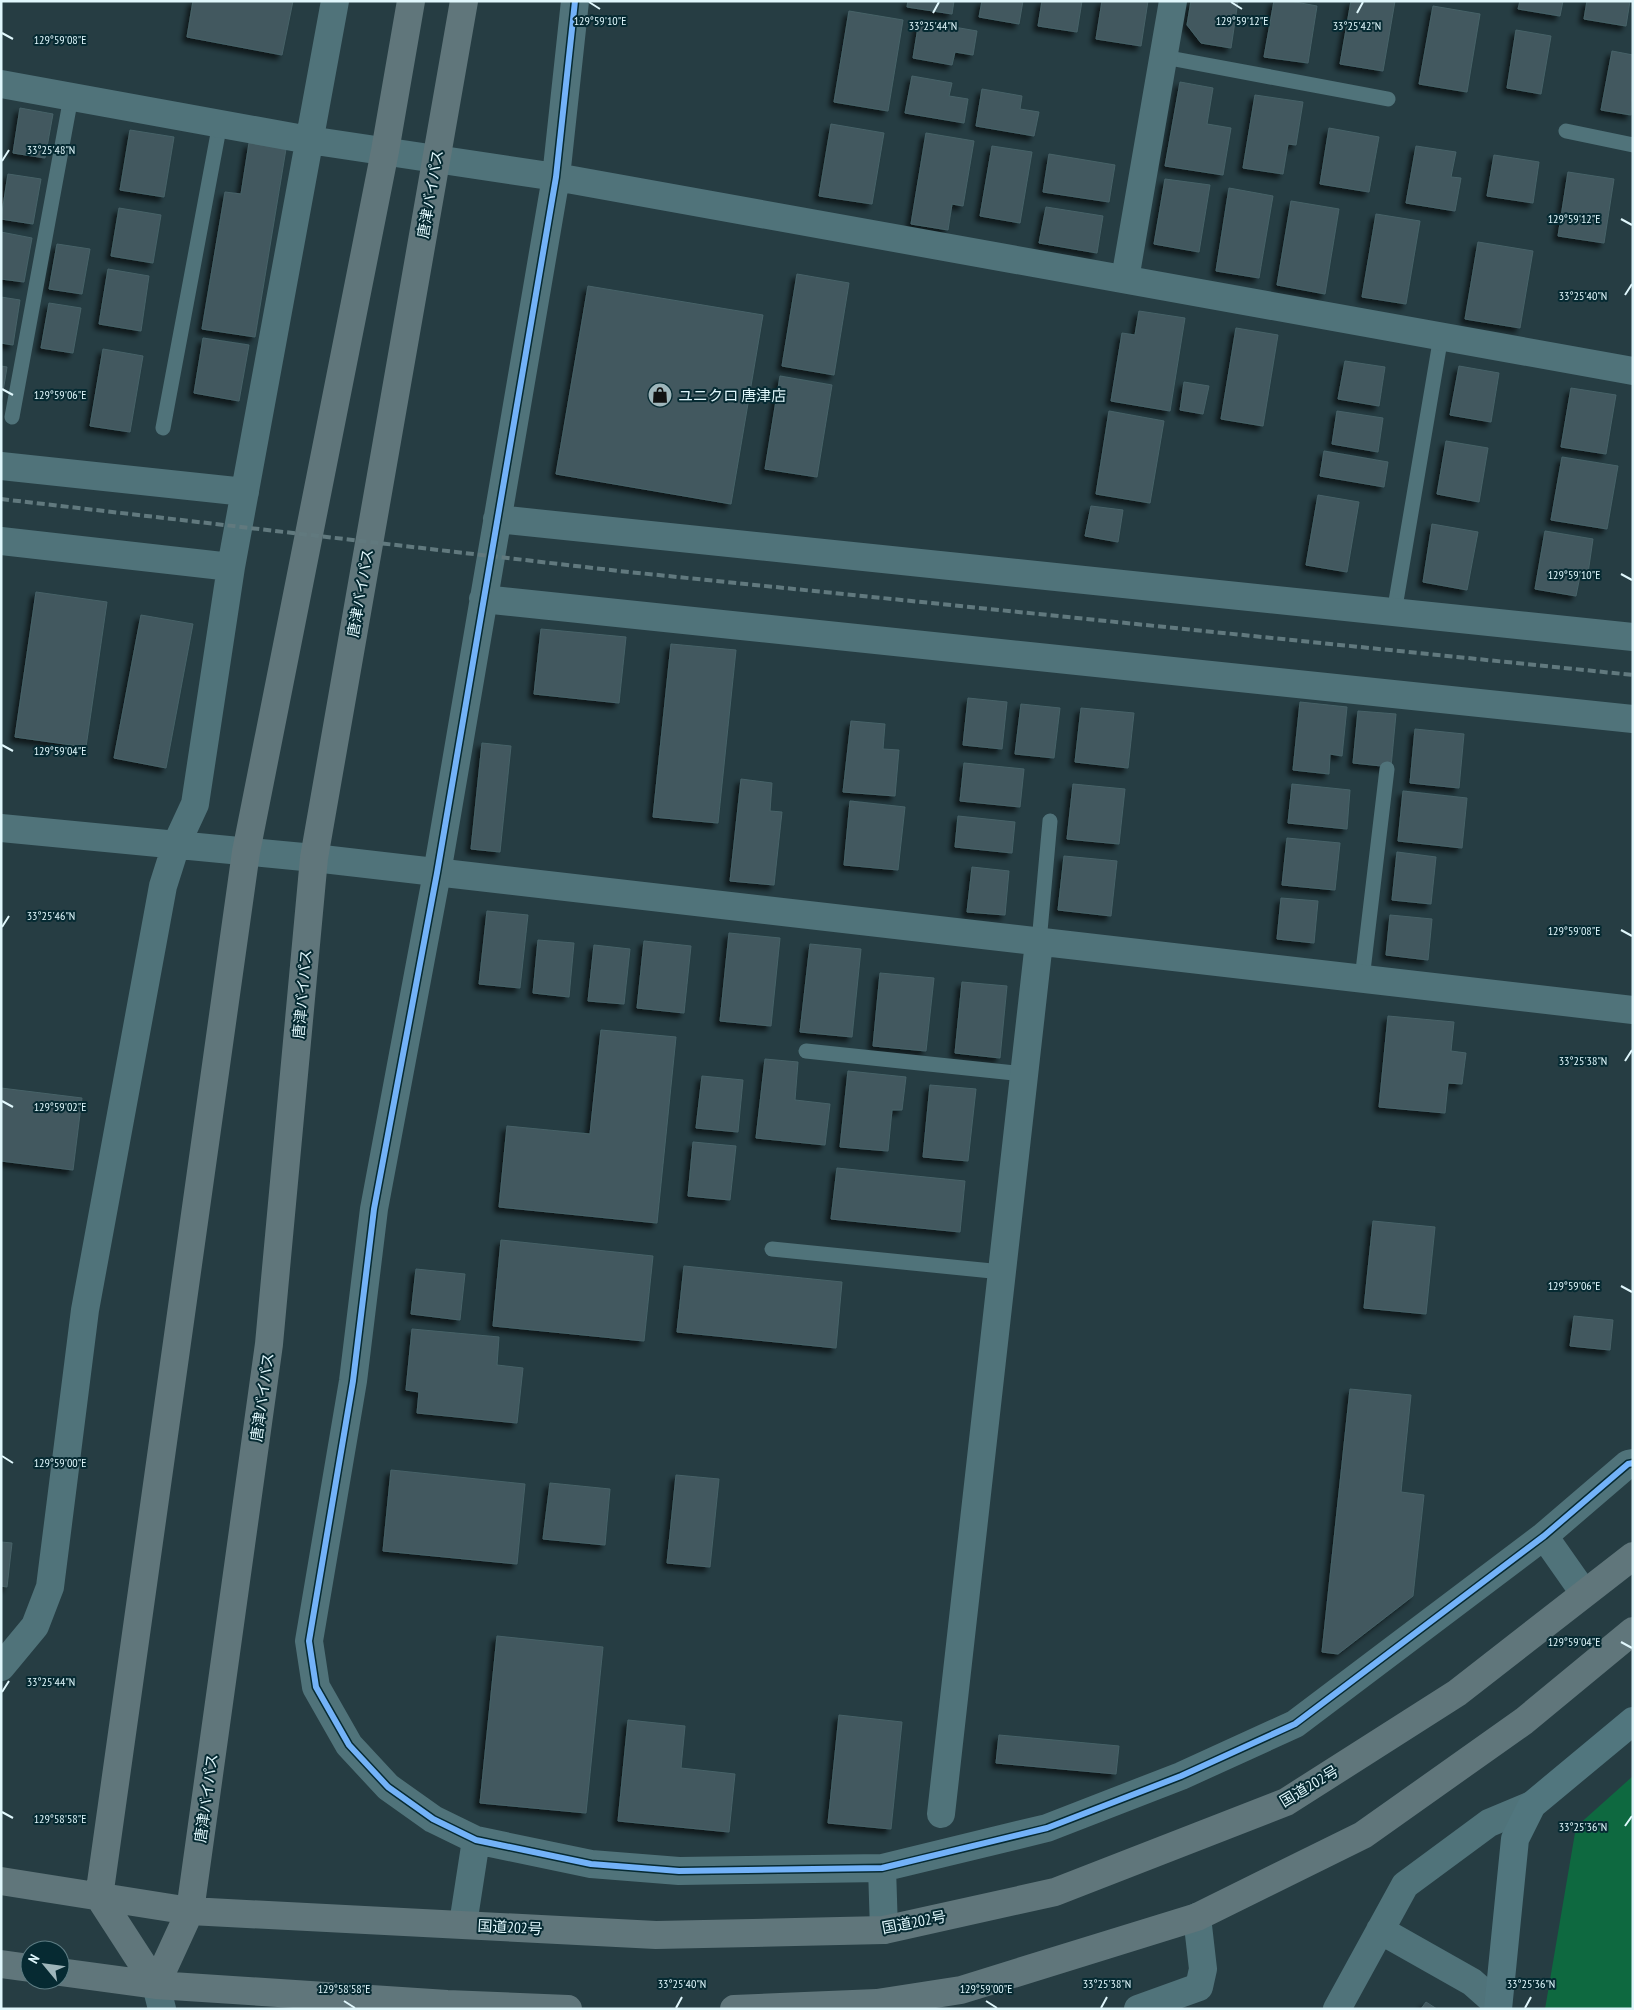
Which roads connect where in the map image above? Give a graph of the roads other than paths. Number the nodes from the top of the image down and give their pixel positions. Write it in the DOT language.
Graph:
graph roads {
  1 [pos="335,1"];
  2 [pos="411,1"];
  3 [pos="464,1"];
  4 [pos="575,1"];
  5 [pos="1173,1"];
  6 [pos="1164,57"];
  7 [pos="1,84"];
  8 [pos="71,97"];
  9 [pos="1388,99"];
  10 [pos="220,123"];
  11 [pos="1566,131"];
  12 [pos="309,140"];
  13 [pos="1633,145"];
  14 [pos="385,151"];
  15 [pos="436,159"];
  16 [pos="556,177"];
  17 [pos="1125,279"];
  18 [pos="1442,336"];
  19 [pos="1633,370"];
  20 [pos="12,417"];
  21 [pos="163,428"];
  22 [pos="1,466"];
  23 [pos="245,492"];
  24 [pos="498,519"];
  25 [pos="1,541"];
  26 [pos="231,566"];
  27 [pos="483,599"];
  28 [pos="1394,613"];
  29 [pos="1633,637"];
  30 [pos="1633,719"];
  31 [pos="1387,769"];
  32 [pos="1050,822"];
  33 [pos="1,828"];
  34 [pos="176,845"];
  35 [pos="246,852"];
  36 [pos="314,858"];
  37 [pos="437,873"];
  38 [pos="1039,942"];
  39 [pos="1362,979"];
  40 [pos="1633,1010"];
  41 [pos="806,1051"];
  42 [pos="1024,1074"];
  43 [pos="772,1249"];
  44 [pos="1002,1272"];
  45 [pos="1633,1463"];
  46 [pos="1544,1536"];
  47 [pos="1633,1556"];
  48 [pos="1584,1593"];
  49 [pos="1633,1631"];
  50 [pos="1,1667"];
  51 [pos="1633,1721"];
  52 [pos="1532,1805"];
  53 [pos="941,1814"];
  54 [pos="476,1840"];
  55 [pos="882,1868"];
  56 [pos="1,1881"];
  57 [pos="99,1897"];
  58 [pos="190,1911"];
  59 [pos="1198,1917"];
  60 [pos="463,1924"];
  61 [pos="884,1930"];
  62 [pos="1380,1930"];
  63 [pos="1,1964"];
  64 [pos="20,1967"];
  65 [pos="70,1975"];
  66 [pos="159,1997"];
  67 [pos="961,1999"];
  68 [pos="877,2006"];
  69 [pos="1498,2007"];
  70 [pos="568,2009"];
  71 [pos="734,2009"];
  72 [pos="1138,2009"];
  73 [pos="1337,2009"];
  1 -- 12 [label="street"];
  2 -- 14 [label="highway"];
  3 -- 15 [label="highway, 唐津バイパス"];
  4 -- 16 [label="street"];
  5 -- 6 [label="street"];
  6 -- 9 [label="lane"];
  6 -- 17 [label="street"];
  7 -- 8 [label="street"];
  8 -- 10 [label="street"];
  8 -- 20 [label="lane"];
  10 -- 12 [label="street"];
  10 -- 21 [label="lane"];
  11 -- 13 [label="lane"];
  12 -- 14 [label="street"];
  12 -- 23 [label="street"];
  14 -- 15 [label="street"];
  14 -- 35 [label="highway"];
  15 -- 16 [label="street"];
  15 -- 36 [label="highway, 唐津バイパス"];
  16 -- 17 [label="street"];
  16 -- 24 [label="street"];
  17 -- 18 [label="street"];
  18 -- 19 [label="street"];
  18 -- 28 [label="lane"];
  22 -- 23 [label="street"];
  23 -- 26 [label="street"];
  24 -- 27 [label="street"];
  24 -- 28 [label="street"];
  25 -- 26 [label="street"];
  26 -- 34 [label="street"];
  27 -- 30 [label="street"];
  27 -- 37 [label="street"];
  28 -- 29 [label="street"];
  31 -- 39 [label="lane"];
  32 -- 38 [label="lane"];
  33 -- 34 [label="street"];
  34 -- 35 [label="street"];
  34 -- 50 [label="street"];
  35 -- 36 [label="street"];
  35 -- 57 [label="highway"];
  36 -- 37 [label="street"];
  36 -- 58 [label="highway, 唐津バイパス"];
  37 -- 38 [label="street"];
  37 -- 54 [label="street"];
  38 -- 39 [label="street"];
  38 -- 42 [label="street"];
  39 -- 40 [label="street"];
  41 -- 42 [label="lane"];
  42 -- 44 [label="street"];
  43 -- 44 [label="lane"];
  44 -- 53 [label="street"];
  45 -- 46 [label="street"];
  46 -- 48 [label="street"];
  46 -- 55 [label="street"];
  47 -- 48 [label="highway, 国道202号"];
  48 -- 61 [label="highway, 国道202号"];
  49 -- 59 [label="highway"];
  51 -- 52 [label="street"];
  52 -- 62 [label="street"];
  52 -- 69 [label="street"];
  54 -- 55 [label="street"];
  54 -- 60 [label="street"];
  55 -- 61 [label="street"];
  56 -- 57 [label="highway"];
  57 -- 58 [label="highway, 国道202号"];
  57 -- 66 [label="highway"];
  58 -- 60 [label="highway, 国道202号"];
  58 -- 66 [label="highway, 唐津バイパス"];
  59 -- 67 [label="highway"];
  59 -- 72 [label="street"];
  60 -- 61 [label="highway, 国道202号"];
  62 -- 69 [label="street"];
  62 -- 73 [label="street"];
  63 -- 64 [label="highway"];
  65 -- 66 [label="highway"];
  66 -- 70 [label="highway"];
  67 -- 68 [label="highway"];
  68 -- 71 [label="highway"];
}
